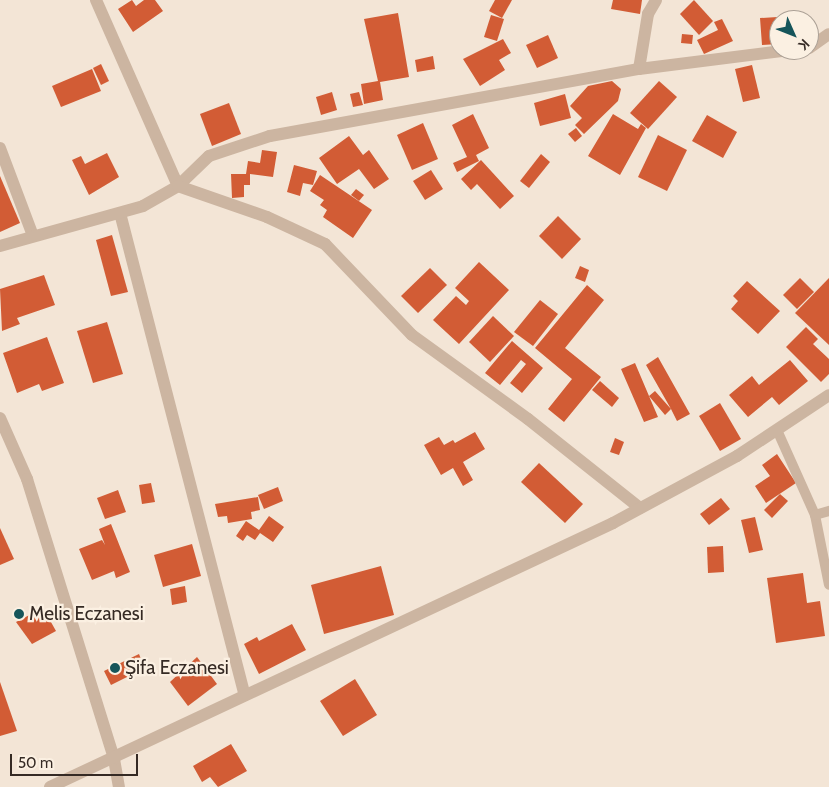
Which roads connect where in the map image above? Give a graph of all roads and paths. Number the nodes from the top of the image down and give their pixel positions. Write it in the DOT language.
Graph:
graph roads {
  1 [pos="96,0"];
  2 [pos="656,0"];
  3 [pos="769,53"];
  4 [pos="639,69"];
  5 [pos="0,148"];
  6 [pos="178,186"];
  7 [pos="120,212"];
  8 [pos="33,236"];
  9 [pos="0,246"];
  10 [pos="829,396"];
  11 [pos="0,418"];
  12 [pos="777,430"];
  13 [pos="640,508"];
  14 [pos="829,512"];
  15 [pos="815,515"];
  16 [pos="829,585"];
  17 [pos="246,695"];
  18 [pos="114,759"];
  19 [pos="50,787"];
  20 [pos="119,787"];
  1 -- 6 [label="street"];
  2 -- 4 [label="street"];
  3 -- 4 [label="street"];
  4 -- 6 [label="street"];
  5 -- 8 [label="street"];
  6 -- 7 [label="street"];
  6 -- 13 [label="street"];
  7 -- 8 [label="street"];
  7 -- 17 [label="street"];
  8 -- 9 [label="street"];
  10 -- 12 [label="street"];
  11 -- 18 [label="street"];
  12 -- 13 [label="street"];
  12 -- 15 [label="lane"];
  13 -- 17 [label="street"];
  14 -- 15 [label="lane"];
  15 -- 16 [label="lane"];
  17 -- 18 [label="street"];
  18 -- 19 [label="street"];
  18 -- 20 [label="street"];
}
